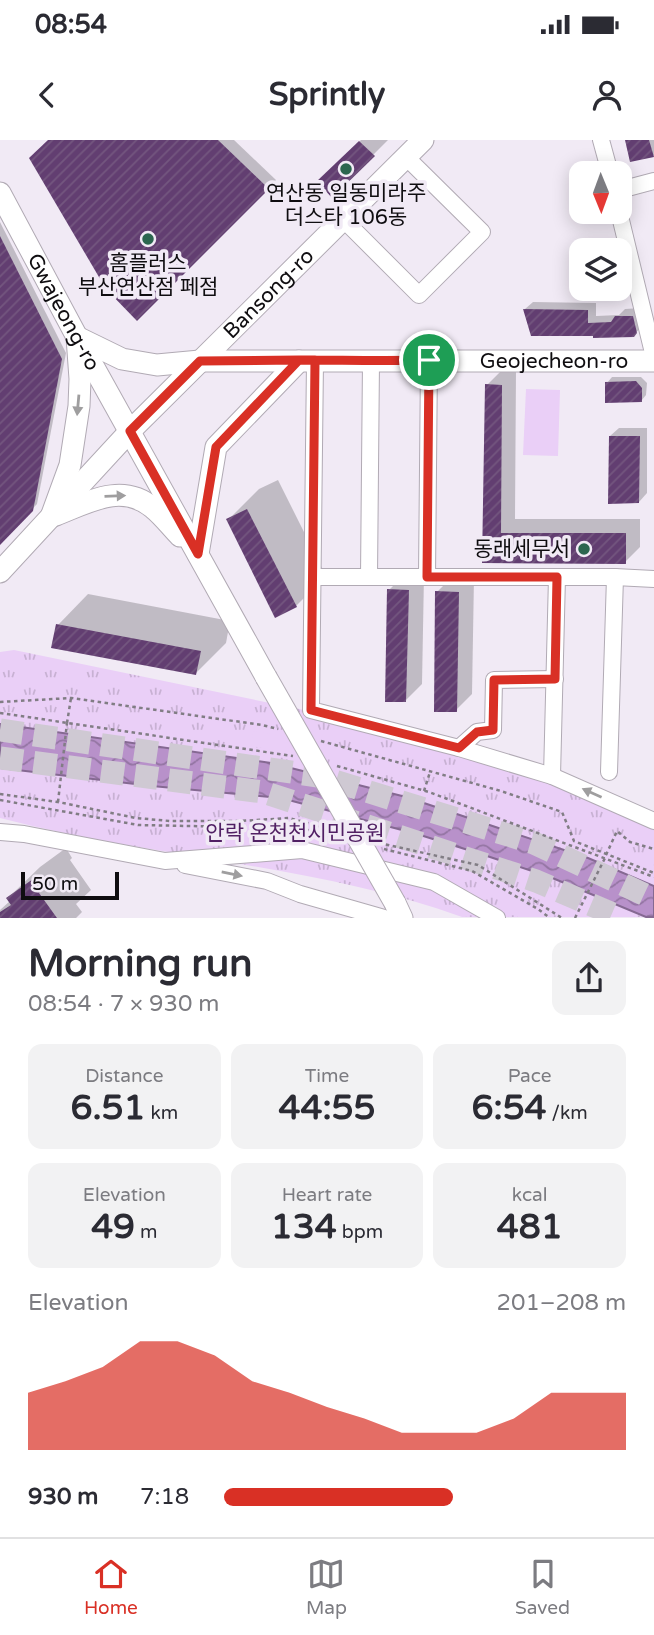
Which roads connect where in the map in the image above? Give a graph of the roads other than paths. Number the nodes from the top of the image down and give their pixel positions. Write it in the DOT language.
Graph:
graph roads {
  1 [pos="423,140"];
  2 [pos="601,140"];
  3 [pos="406,157"];
  4 [pos="607,161"];
  5 [pos="654,181"];
  6 [pos="632,187"];
  7 [pos="0,193"];
  8 [pos="343,219"];
  9 [pos="622,224"];
  10 [pos="77,337"];
  11 [pos="654,359"];
  12 [pos="307,360"];
  13 [pos="429,360"];
  14 [pos="200,361"];
  15 [pos="371,361"];
  16 [pos="130,431"];
  17 [pos="51,517"];
  18 [pos="198,554"];
  19 [pos="0,572"];
  20 [pos="313,577"];
  21 [pos="369,577"];
  22 [pos="427,577"];
  23 [pos="557,577"];
  24 [pos="615,577"];
  25 [pos="654,579"];
  26 [pos="555,679"];
  27 [pos="459,748"];
  28 [pos="609,772"];
  29 [pos="552,776"];
  30 [pos="654,821"];
  31 [pos="0,830"];
  32 [pos="165,861"];
  33 [pos="394,913"];
  34 [pos="497,918"];
  1 -- 3 [label="main road, Bansong-ro"];
  2 -- 4 [label="street"];
  3 -- 8 [label="main road, Bansong-ro"];
  3 -- 8 [label="street"];
  5 -- 6 [label="street"];
  7 -- 10 [label="main road, Gwajeong-ro"];
  8 -- 14 [label="main road, Bansong-ro"];
  9 -- 11 [label="street"];
  10 -- 14 [label="main road, Geojecheon-ro"];
  10 -- 16 [label="main road, Gwajeong-ro"];
  10 -- 17 [label="main road, one-way"];
  11 -- 13 [label="main road, Geojecheon-ro"];
  12 -- 14 [label="main road, Geojecheon-ro"];
  12 -- 15 [label="main road, Geojecheon-ro"];
  12 -- 18 [label="main road"];
  12 -- 20 [label="street"];
  13 -- 15 [label="main road, Geojecheon-ro"];
  13 -- 22 [label="street"];
  14 -- 16 [label="main road, Bansong-ro"];
  15 -- 21 [label="street"];
  16 -- 17 [label="main road, Bansong-ro"];
  16 -- 18 [label="main road, Gwajeong-ro"];
  17 -- 18 [label="main road, one-way"];
  17 -- 19 [label="main road, Bansong-ro"];
  18 -- 33 [label="main road, Gwajeong-ro, bridge"];
  20 -- 21 [label="street"];
  20 -- 27 [label="street"];
  21 -- 22 [label="street"];
  22 -- 23 [label="street"];
  23 -- 24 [label="street"];
  23 -- 26 [label="street"];
  24 -- 25 [label="street"];
  24 -- 28 [label="street"];
  26 -- 27 [label="street"];
  26 -- 29 [label="street"];
  27 -- 29 [label="street"];
  30 -- 29 [label="street, one-way"];
  31 -- 32 [label="street"];
  32 -- 33 [label="street, one-way"];
  32 -- 34 [label="street"];
}
